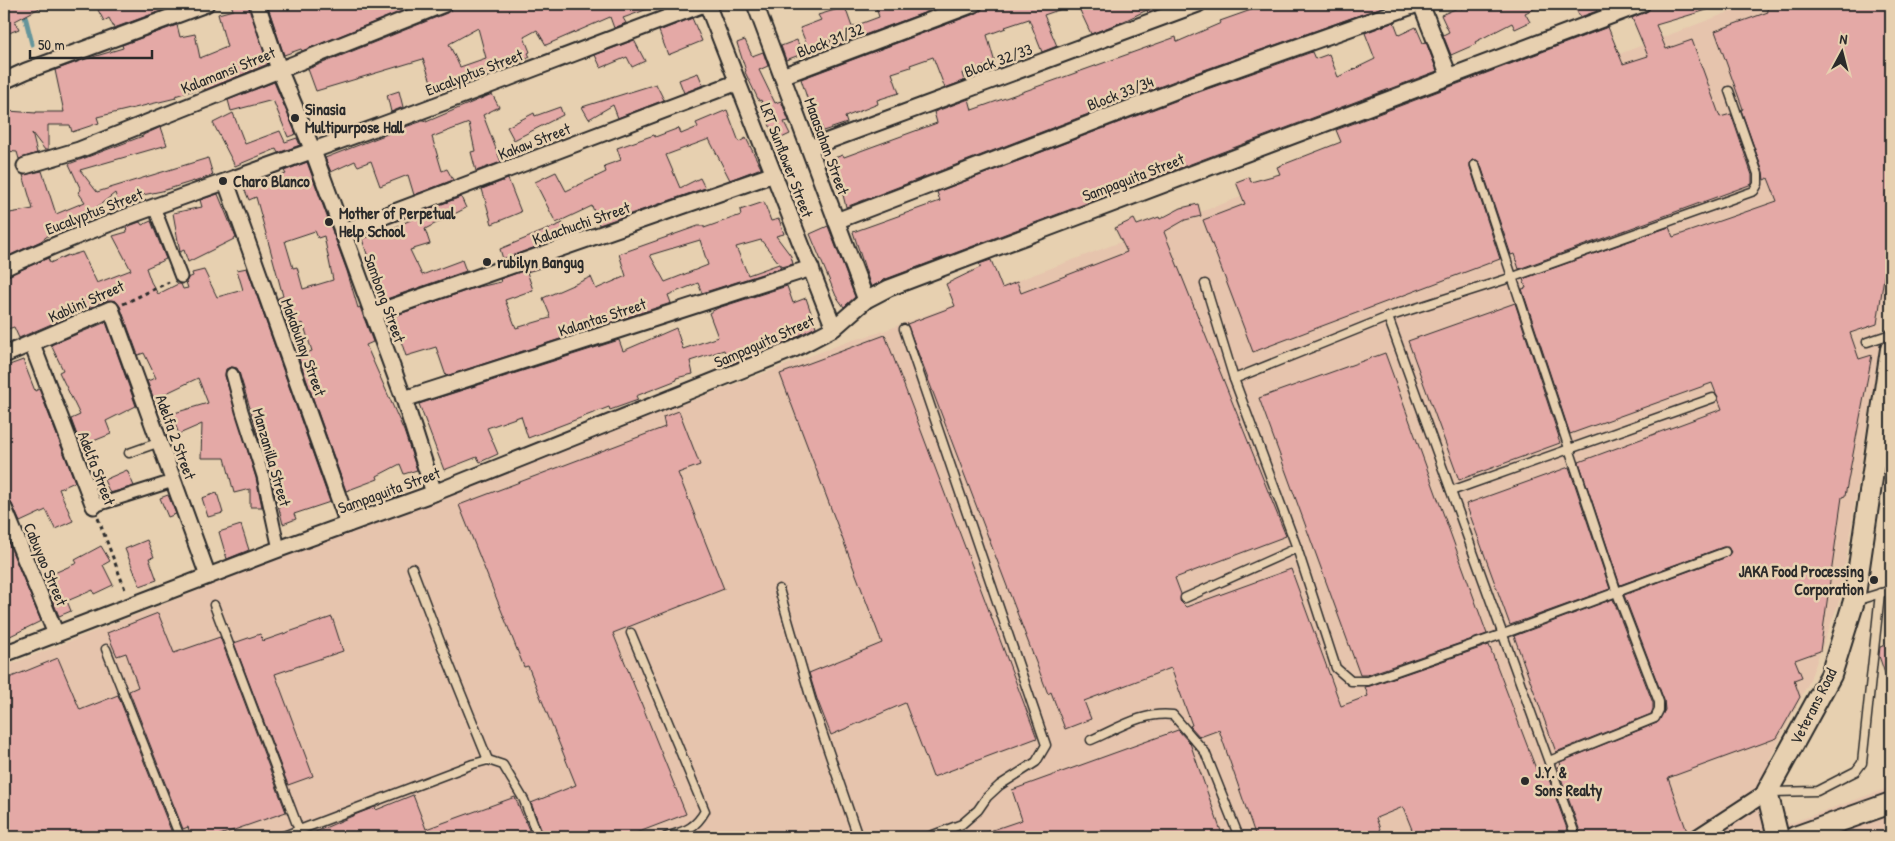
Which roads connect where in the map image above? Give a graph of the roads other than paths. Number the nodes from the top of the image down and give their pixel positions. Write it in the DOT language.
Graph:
graph roads {
  1 [pos="206,4"];
  2 [pos="257,4"];
  3 [pos="444,4"];
  4 [pos="706,4"];
  5 [pos="755,4"];
  6 [pos="974,4"];
  7 [pos="1198,4"];
  8 [pos="1419,4"];
  9 [pos="1642,4"];
  10 [pos="278,69"];
  11 [pos="782,76"];
  12 [pos="1449,76"];
  13 [pos="4,81"];
  14 [pos="738,82"];
  15 [pos="1729,91"];
  16 [pos="809,148"];
  17 [pos="313,151"];
  18 [pos="1475,165"];
  19 [pos="25,166"];
  20 [pos="774,174"];
  21 [pos="226,182"];
  22 [pos="154,207"];
  23 [pos="836,221"];
  24 [pos="342,232"];
  25 [pos="4,268"];
  26 [pos="811,268"];
  27 [pos="1513,276"];
  28 [pos="181,277"];
  29 [pos="1205,284"];
  30 [pos="866,300"];
  31 [pos="111,309"];
  32 [pos="372,314"];
  33 [pos="1388,317"];
  34 [pos="834,328"];
  35 [pos="904,330"];
  36 [pos="1891,334"];
  37 [pos="1867,342"];
  38 [pos="32,344"];
  39 [pos="1891,349"];
  40 [pos="4,355"];
  41 [pos="232,374"];
  42 [pos="1234,379"];
  43 [pos="1713,398"];
  44 [pos="404,399"];
  45 [pos="1886,420"];
  46 [pos="160,442"];
  47 [pos="1568,450"];
  48 [pos="129,453"];
  49 [pos="173,481"];
  50 [pos="1451,490"];
  51 [pos="434,493"];
  52 [pos="94,506"];
  53 [pos="4,508"];
  54 [pos="348,524"];
  55 [pos="1297,548"];
  56 [pos="279,549"];
  57 [pos="1726,552"];
  58 [pos="412,568"];
  59 [pos="208,576"];
  60 [pos="779,589"];
  61 [pos="1891,590"];
  62 [pos="1616,593"];
  63 [pos="1880,593"];
  64 [pos="1185,598"];
  65 [pos="1854,601"];
  66 [pos="214,605"];
  67 [pos="631,633"];
  68 [pos="56,634"];
  69 [pos="1503,634"];
  70 [pos="106,649"];
  71 [pos="4,654"];
  72 [pos="1090,740"];
  73 [pos="488,760"];
  74 [pos="1549,761"];
  75 [pos="1767,792"];
  76 [pos="1891,803"];
  77 [pos="299,830"];
  78 [pos="180,837"];
  79 [pos="280,837"];
  80 [pos="538,837"];
  81 [pos="666,837"];
  82 [pos="858,837"];
  83 [pos="928,837"];
  84 [pos="1239,837"];
  85 [pos="1576,837"];
  86 [pos="1698,837"];
  87 [pos="1778,837"];
  88 [pos="1795,837"];
  1 -- 13 [label="street"];
  2 -- 10 [label="street, Sambong Street"];
  3 -- 10 [label="street, Kalamansi Street"];
  4 -- 14 [label="street, LRT Sunflower Street"];
  4 -- 17 [label="street, Eucalyptus Street"];
  5 -- 11 [label="street, Maaasahan Street"];
  6 -- 11 [label="street, Block 31/32"];
  7 -- 16 [label="street, Block 32/33"];
  8 -- 12 [label="street"];
  8 -- 23 [label="street, Block 33/34"];
  9 -- 12 [label="street, Sampaguita Street"];
  10 -- 17 [label="street, Sambong Street"];
  10 -- 19 [label="street, Kalamansi Street"];
  11 -- 16 [label="street, Maaasahan Street"];
  12 -- 30 [label="street, Sampaguita Street"];
  14 -- 20 [label="street, LRT Sunflower Street"];
  14 -- 24 [label="street, Kakaw Street"];
  15 -- 27 [label="lane"];
  16 -- 23 [label="street, Maaasahan Street"];
  17 -- 21 [label="street, Eucalyptus Street"];
  17 -- 24 [label="street, Sambong Street"];
  18 -- 27 [label="lane"];
  20 -- 26 [label="street, LRT Sunflower Street"];
  20 -- 32 [label="street, Kalachuchi Street"];
  21 -- 22 [label="street, Eucalyptus Street"];
  21 -- 54 [label="street, Makabuhay Street"];
  22 -- 25 [label="street, Eucalyptus Street"];
  22 -- 28 [label="street"];
  23 -- 30 [label="street, Maaasahan Street"];
  24 -- 32 [label="street, Sambong Street"];
  26 -- 34 [label="street, LRT Sunflower Street"];
  26 -- 44 [label="street, Kalantas Street"];
  27 -- 33 [label="lane"];
  27 -- 47 [label="lane"];
  29 -- 42 [label="lane"];
  30 -- 34 [label="street, Sampaguita Street"];
  31 -- 38 [label="street, Kablini Street"];
  31 -- 46 [label="street, Adelfa 2 Street"];
  32 -- 44 [label="street, Sambong Street"];
  33 -- 42 [label="lane"];
  33 -- 50 [label="lane"];
  34 -- 51 [label="street, Sampaguita Street"];
  35 -- 83 [label="lane"];
  36 -- 37 [label="lane"];
  38 -- 40 [label="street, Kablini Street"];
  38 -- 52 [label="street, Adelfa Street"];
  39 -- 45 [label="street, Veterans Road"];
  41 -- 56 [label="street, Manzanilla Street"];
  42 -- 55 [label="lane"];
  43 -- 47 [label="lane"];
  44 -- 51 [label="street, Sambong Street"];
  45 -- 65 [label="street, Veterans Road"];
  46 -- 48 [label="lane"];
  46 -- 49 [label="street, Adelfa 2 Street"];
  47 -- 50 [label="lane"];
  47 -- 62 [label="lane"];
  49 -- 52 [label="street"];
  49 -- 59 [label="street, Adelfa 2 Street"];
  50 -- 69 [label="lane"];
  51 -- 54 [label="street, Sampaguita Street"];
  53 -- 68 [label="street, Cabuyao Street"];
  54 -- 56 [label="street, Sampaguita Street"];
  55 -- 64 [label="lane"];
  55 -- 69 [label="lane"];
  56 -- 59 [label="street, Sampaguita Street"];
  57 -- 62 [label="lane"];
  58 -- 73 [label="lane"];
  59 -- 68 [label="street, Sampaguita Street"];
  60 -- 82 [label="lane"];
  61 -- 63 [label="lane"];
  62 -- 69 [label="lane"];
  62 -- 74 [label="lane"];
  63 -- 65 [label="lane"];
  63 -- 75 [label="lane"];
  65 -- 75 [label="street, Veterans Road"];
  66 -- 77 [label="lane"];
  67 -- 81 [label="lane"];
  68 -- 71 [label="street, Sampaguita Street"];
  69 -- 74 [label="lane"];
  70 -- 78 [label="lane"];
  72 -- 84 [label="lane"];
  73 -- 77 [label="lane"];
  73 -- 80 [label="lane"];
  74 -- 85 [label="lane"];
  75 -- 86 [label="street, Veterans Road"];
  75 -- 87 [label="street"];
  76 -- 88 [label="street"];
  77 -- 79 [label="lane"];
}
